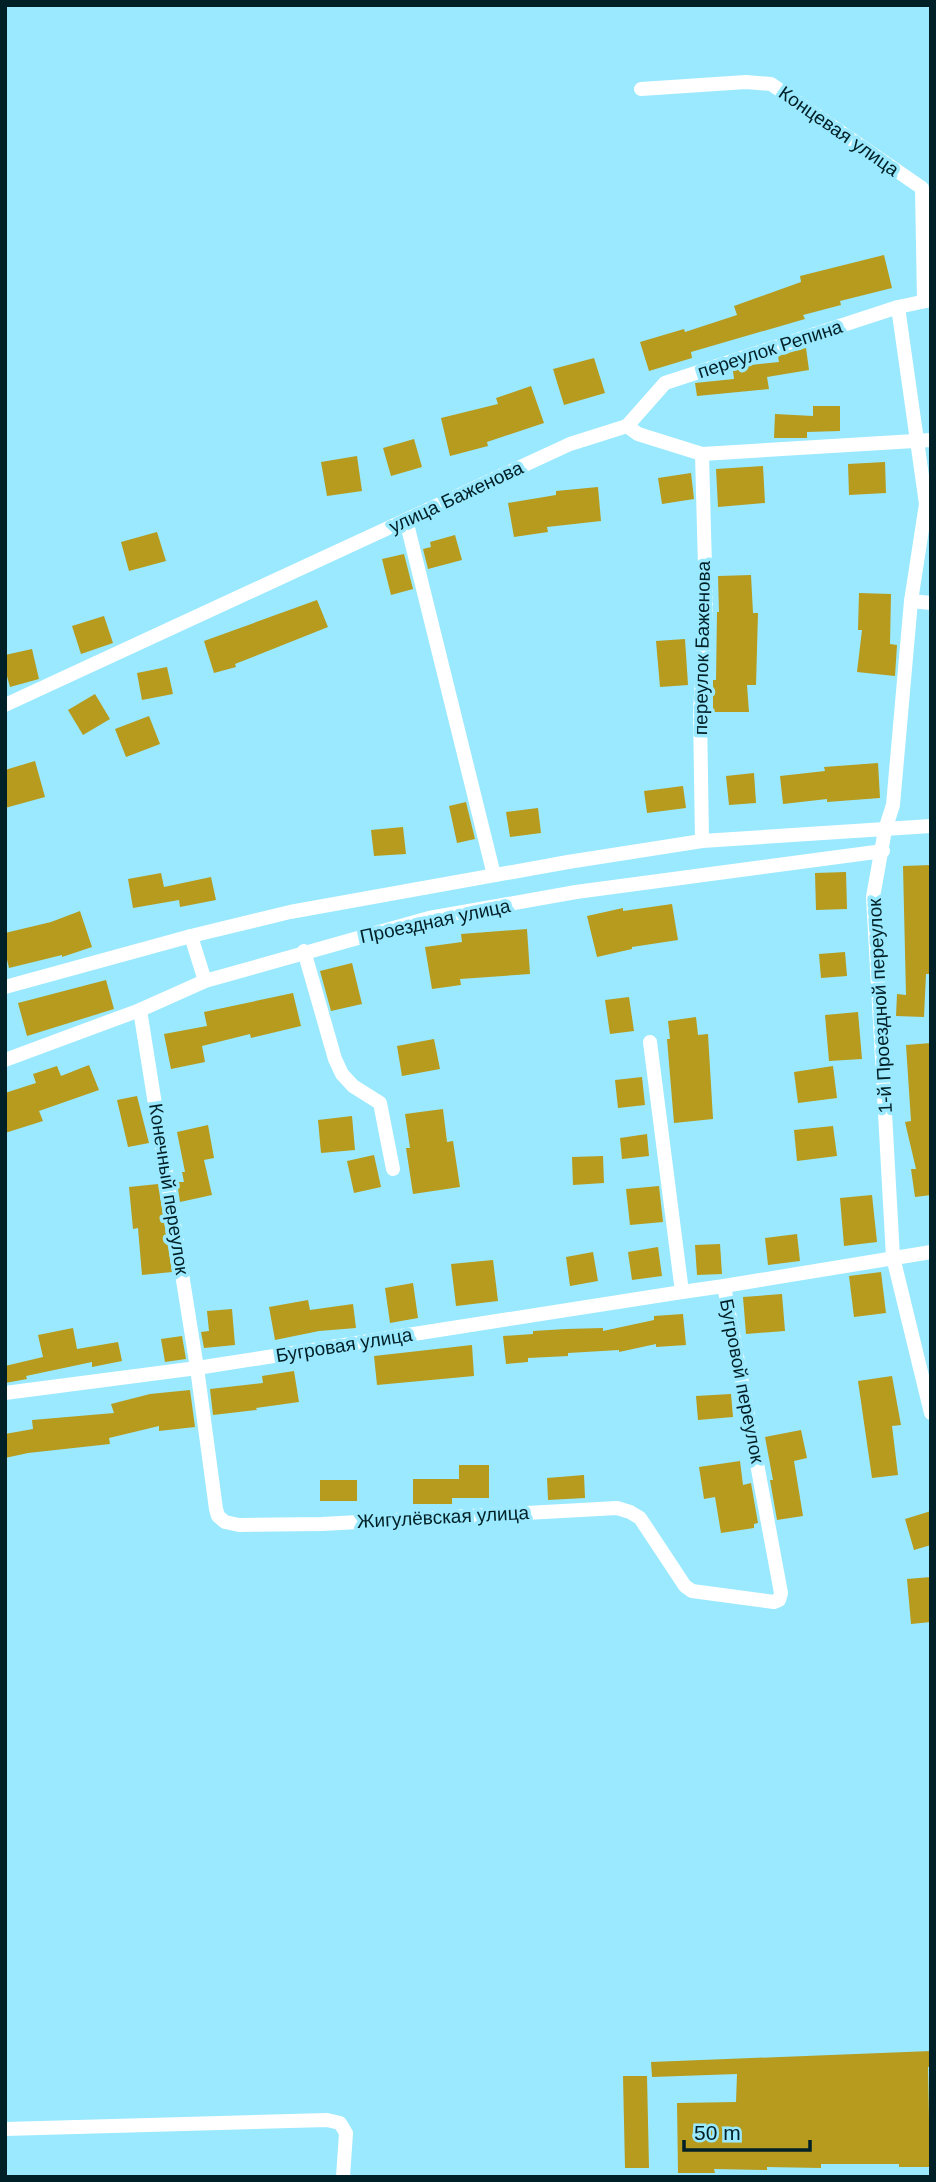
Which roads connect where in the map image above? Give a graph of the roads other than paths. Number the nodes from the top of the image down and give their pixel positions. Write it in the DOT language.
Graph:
graph roads {
  1 [pos="641,89"];
  2 [pos="927,301"];
  3 [pos="898,307"];
  4 [pos="627,426"];
  5 [pos="915,440"];
  6 [pos="931,440"];
  7 [pos="702,454"];
  8 [pos="406,520"];
  9 [pos="911,601"];
  10 [pos="931,603"];
  11 [pos="5,705"];
  12 [pos="931,826"];
  13 [pos="885,830"];
  14 [pos="702,841"];
  15 [pos="883,851"];
  16 [pos="494,875"];
  17 [pos="191,936"];
  18 [pos="304,951"];
  19 [pos="205,981"];
  20 [pos="5,987"];
  21 [pos="140,1010"];
  22 [pos="650,1042"];
  23 [pos="5,1060"];
  24 [pos="393,1169"];
  25 [pos="931,1252"];
  26 [pos="893,1257"];
  27 [pos="724,1286"];
  28 [pos="682,1292"];
  29 [pos="197,1368"];
  30 [pos="5,1393"];
  31 [pos="931,1413"];
  32 [pos="779,1600"];
  33 [pos="5,2129"];
  34 [pos="343,2177"];
  1 -- 2 [label="street, Концевая улица"];
  2 -- 3 [label="street, переулок Репина"];
  3 -- 4 [label="street, переулок Репина"];
  3 -- 5 [label="street, 1-й Проездной переулок"];
  4 -- 7 [label="street"];
  4 -- 8 [label="street, улица Баженова"];
  5 -- 6 [label="street"];
  5 -- 7 [label="street"];
  5 -- 9 [label="street, 1-й Проездной переулок"];
  7 -- 14 [label="street, переулок Баженова"];
  8 -- 11 [label="street, улица Баженова"];
  8 -- 16 [label="street"];
  9 -- 10 [label="street"];
  9 -- 13 [label="street, 1-й Проездной переулок"];
  12 -- 13 [label="street, Проездная улица"];
  13 -- 14 [label="street, Проездная улица"];
  13 -- 15 [label="street, 1-й Проездной переулок"];
  14 -- 16 [label="street, Проездная улица"];
  15 -- 18 [label="street, Проездная улица"];
  15 -- 26 [label="street, 1-й Проездной переулок"];
  16 -- 17 [label="street, Проездная улица"];
  17 -- 19 [label="street"];
  17 -- 20 [label="street, Проездная улица"];
  18 -- 19 [label="street, Проездная улица"];
  18 -- 24 [label="street"];
  19 -- 21 [label="street, Проездная улица"];
  21 -- 23 [label="street, Проездная улица"];
  21 -- 29 [label="street, Конечный переулок"];
  22 -- 28 [label="street"];
  25 -- 26 [label="street"];
  26 -- 27 [label="street"];
  26 -- 31 [label="street, 1-й Проездной переулок"];
  27 -- 28 [label="street, Бугровой переулок"];
  27 -- 32 [label="street, Бугровой переулок"];
  28 -- 29 [label="street, Бугровая улица"];
  29 -- 30 [label="street, Бугровая улица"];
  29 -- 32 [label="street, Жигулёвская улица"];
  33 -- 34 [label="street"];
}
